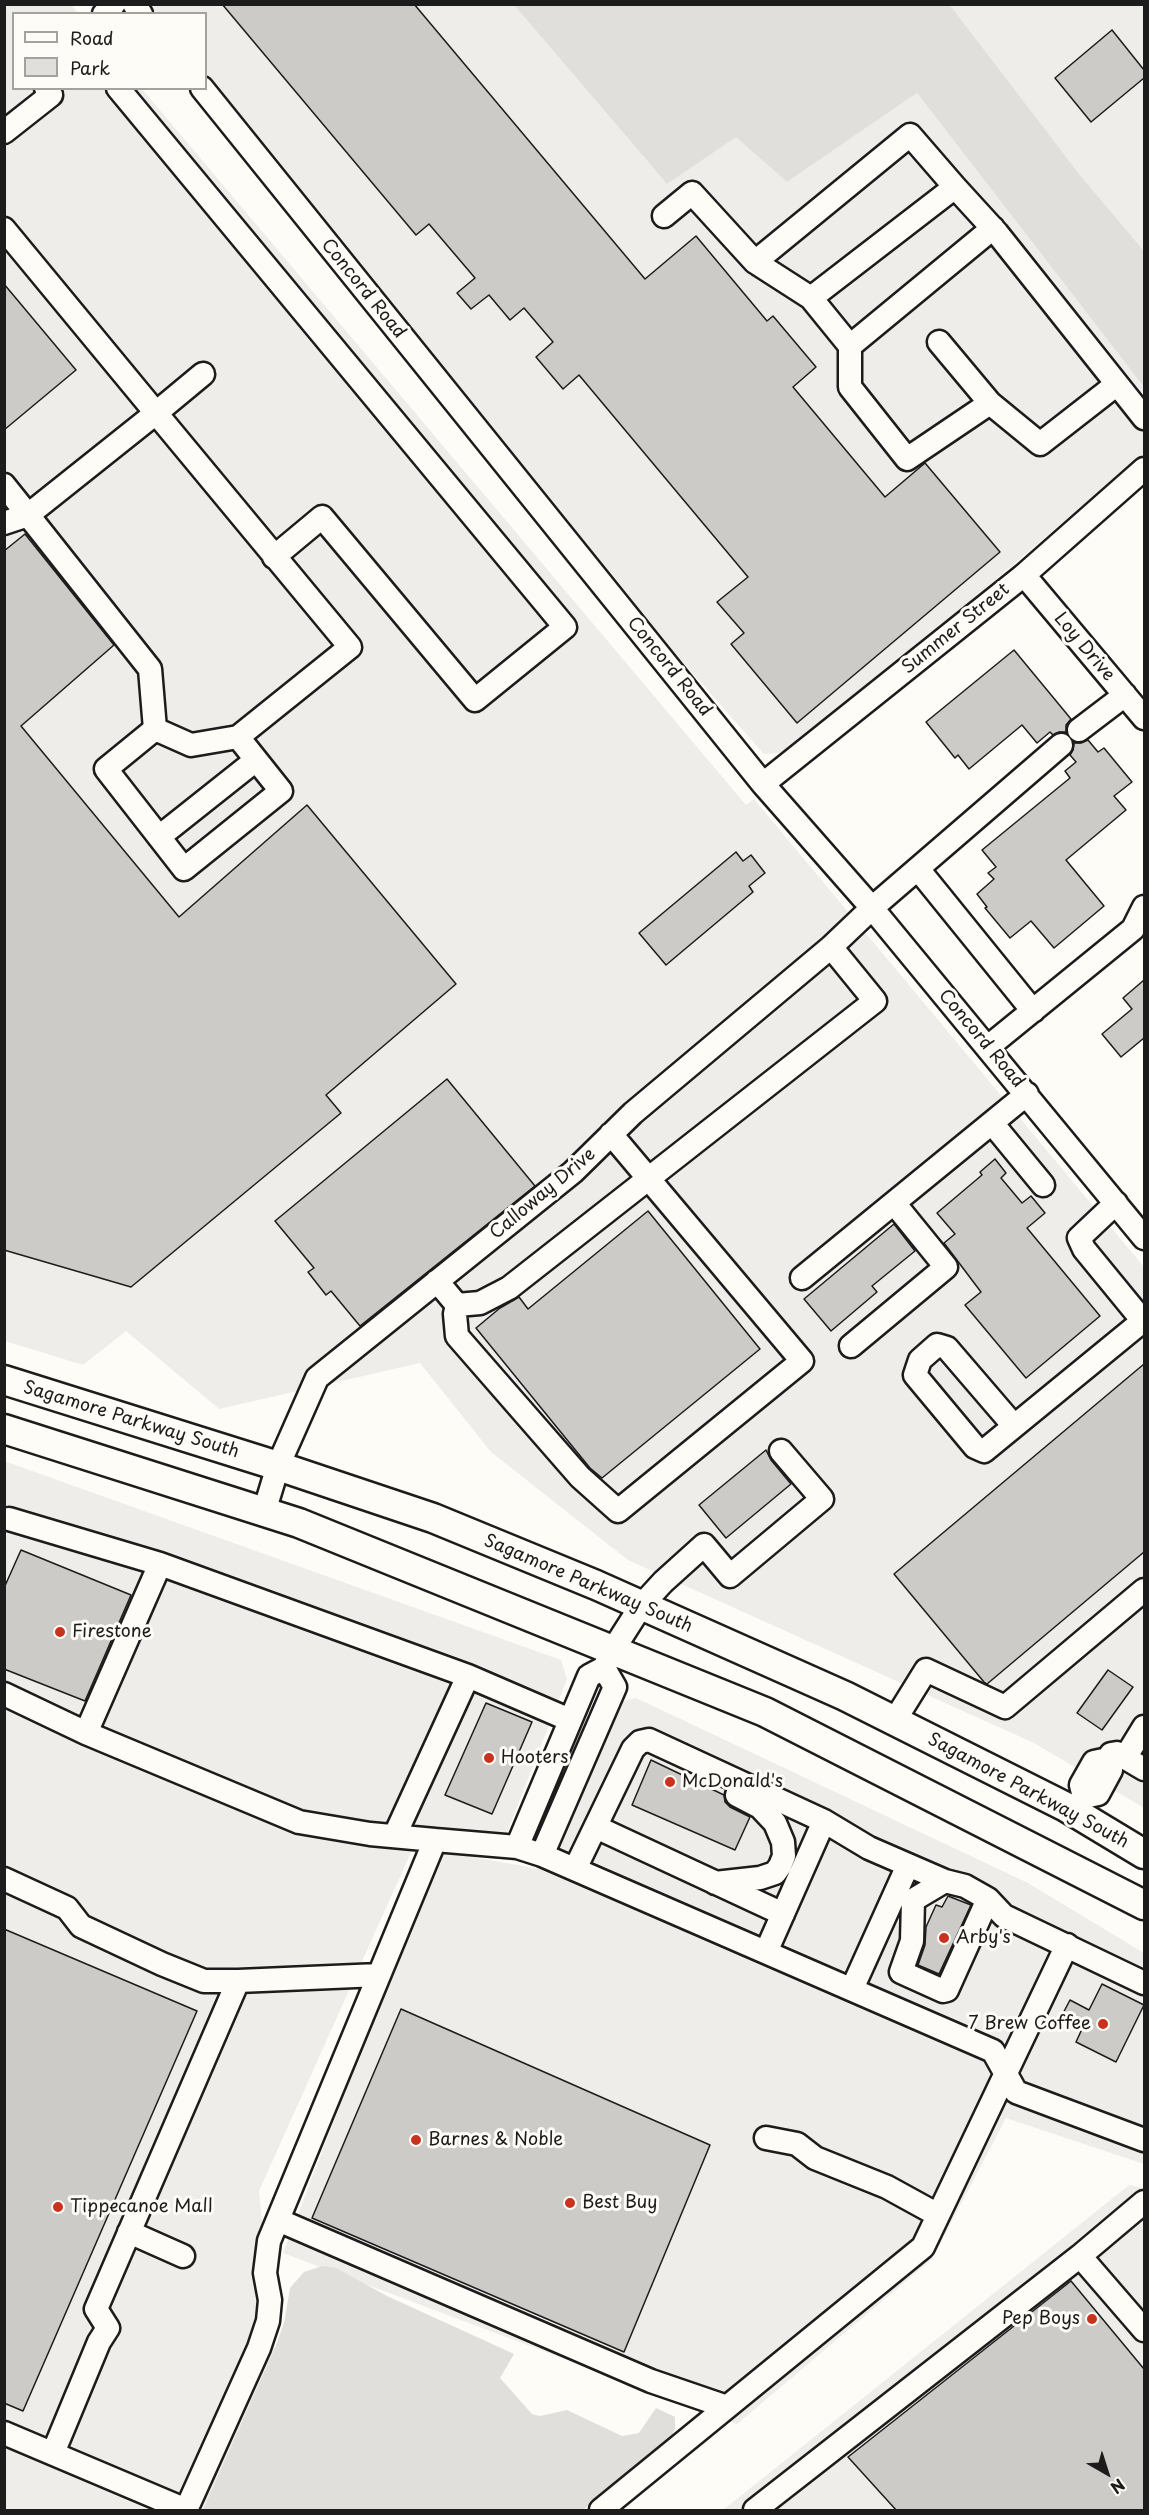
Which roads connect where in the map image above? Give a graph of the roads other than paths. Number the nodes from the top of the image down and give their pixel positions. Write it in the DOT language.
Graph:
graph roads {
  1 [pos="47,90"];
  2 [pos="120,90"];
  3 [pos="203,90"];
  4 [pos="4,132"];
  5 [pos="955,187"];
  6 [pos="664,216"];
  7 [pos="993,228"];
  8 [pos="4,229"];
  9 [pos="755,262"];
  10 [pos="811,298"];
  11 [pos="939,342"];
  12 [pos="850,346"];
  13 [pos="203,374"];
  14 [pos="1117,384"];
  15 [pos="990,403"];
  16 [pos="156,413"];
  17 [pos="1144,418"];
  18 [pos="1144,469"];
  19 [pos="4,485"];
  20 [pos="27,515"];
  21 [pos="4,523"];
  22 [pos="274,557"];
  23 [pos="1024,575"];
  24 [pos="1125,695"];
  25 [pos="1144,718"];
  26 [pos="155,729"];
  27 [pos="1079,730"];
  28 [pos="238,737"];
  29 [pos="1061,744"];
  30 [pos="256,760"];
  31 [pos="763,784"];
  32 [pos="159,837"];
  33 [pos="918,869"];
  34 [pos="872,908"];
  35 [pos="1144,908"];
  36 [pos="831,947"];
  37 [pos="1033,1011"];
  38 [pos="988,1047"];
  39 [pos="1027,1094"];
  40 [pos="992,1123"];
  41 [pos="612,1134"];
  42 [pos="650,1177"];
  43 [pos="1043,1185"];
  44 [pos="894,1203"];
  45 [pos="1116,1203"];
  46 [pos="1144,1238"];
  47 [pos="802,1278"];
  48 [pos="437,1281"];
  49 [pos="457,1305"];
  50 [pos="1144,1320"];
  51 [pos="851,1346"];
  52 [pos="4,1380"];
  53 [pos="1014,1426"];
  54 [pos="4,1430"];
  55 [pos="781,1451"];
  56 [pos="278,1466"];
  57 [pos="264,1512"];
  58 [pos="9,1519"];
  59 [pos="160,1564"];
  60 [pos="1144,1590"];
  61 [pos="641,1606"];
  62 [pos="608,1659"];
  63 [pos="468,1676"];
  64 [pos="4,1694"];
  65 [pos="570,1720"];
  66 [pos="895,1720"];
  67 [pos="1144,1727"];
  68 [pos="86,1733"];
  69 [pos="1116,1758"];
  70 [pos="628,1761"];
  71 [pos="1144,1769"];
  72 [pos="1080,1805"];
  73 [pos="824,1821"];
  74 [pos="596,1827"];
  75 [pos="395,1835"];
  76 [pos="435,1840"];
  77 [pos="517,1847"];
  78 [pos="1144,1854"];
  79 [pos="542,1855"];
  80 [pos="908,1865"];
  81 [pos="575,1869"];
  82 [pos="4,1879"];
  83 [pos="945,1881"];
  84 [pos="715,1883"];
  85 [pos="988,1899"];
  86 [pos="1144,1905"];
  87 [pos="783,1914"];
  88 [pos="1067,1945"];
  89 [pos="766,1952"];
  90 [pos="379,1975"];
  91 [pos="238,1981"];
  92 [pos="1144,1983"];
  93 [pos="852,1989"];
  94 [pos="1006,2075"];
  95 [pos="766,2138"];
  96 [pos="1144,2140"];
  97 [pos="1144,2202"];
  98 [pos="938,2216"];
  99 [pos="278,2220"];
  100 [pos="129,2232"];
  101 [pos="183,2256"];
  102 [pos="1080,2256"];
  103 [pos="1144,2330"];
  104 [pos="727,2407"];
  105 [pos="4,2433"];
  106 [pos="53,2453"];
  107 [pos="186,2510"];
  108 [pos="601,2511"];
  109 [pos="755,2511"];
  1 -- 4 [label="street"];
  2 -- 22 [label="street"];
  3 -- 31 [label="street, Concord Road"];
  5 -- 7 [label="street"];
  5 -- 9 [label="street"];
  5 -- 10 [label="street"];
  6 -- 9 [label="street"];
  7 -- 12 [label="street"];
  7 -- 14 [label="street"];
  8 -- 16 [label="street"];
  9 -- 10 [label="street"];
  10 -- 12 [label="street"];
  11 -- 15 [label="street"];
  12 -- 15 [label="street"];
  13 -- 16 [label="street"];
  14 -- 15 [label="street"];
  14 -- 17 [label="street"];
  16 -- 20 [label="street"];
  16 -- 22 [label="street"];
  18 -- 23 [label="street, Summer Street"];
  19 -- 20 [label="street"];
  20 -- 21 [label="street"];
  20 -- 26 [label="street"];
  22 -- 28 [label="street"];
  23 -- 24 [label="street, Loy Drive"];
  23 -- 31 [label="street, Summer Street"];
  24 -- 25 [label="street, Loy Drive"];
  24 -- 27 [label="street"];
  26 -- 28 [label="street"];
  26 -- 32 [label="street"];
  28 -- 30 [label="street"];
  29 -- 33 [label="street, Calloway Drive"];
  30 -- 32 [label="street"];
  30 -- 32 [label="street"];
  31 -- 34 [label="street, Concord Road"];
  33 -- 34 [label="street, Calloway Drive"];
  33 -- 37 [label="street"];
  34 -- 36 [label="street, Calloway Drive"];
  34 -- 38 [label="street, Concord Road"];
  35 -- 37 [label="street"];
  36 -- 41 [label="street, Calloway Drive"];
  36 -- 42 [label="street"];
  37 -- 38 [label="street"];
  38 -- 39 [label="street, Concord Road"];
  39 -- 40 [label="street"];
  39 -- 45 [label="street, Concord Road"];
  40 -- 43 [label="street"];
  40 -- 44 [label="street"];
  41 -- 42 [label="street"];
  41 -- 48 [label="street, Calloway Drive"];
  42 -- 49 [label="street"];
  42 -- 49 [label="street"];
  44 -- 47 [label="street"];
  44 -- 51 [label="street"];
  45 -- 46 [label="street, Concord Road"];
  45 -- 50 [label="street"];
  48 -- 49 [label="street"];
  48 -- 56 [label="street, Calloway Drive"];
  50 -- 53 [label="street"];
  52 -- 56 [label="main road, Sagamore Parkway South"];
  53 -- 53 [label="street"];
  54 -- 57 [label="main road"];
  55 -- 61 [label="street"];
  56 -- 57 [label="street, Calloway Drive"];
  56 -- 61 [label="main road, Sagamore Parkway South"];
  57 -- 62 [label="main road"];
  58 -- 59 [label="street"];
  59 -- 63 [label="street"];
  59 -- 68 [label="street"];
  60 -- 66 [label="street"];
  61 -- 62 [label="street"];
  61 -- 66 [label="main road, Sagamore Parkway South"];
  62 -- 65 [label="street"];
  62 -- 79 [label="street"];
  62 -- 86 [label="main road"];
  63 -- 65 [label="street"];
  63 -- 75 [label="street"];
  64 -- 68 [label="street"];
  65 -- 77 [label="street"];
  66 -- 72 [label="main road, Sagamore Parkway South"];
  67 -- 69 [label="street"];
  68 -- 75 [label="street"];
  69 -- 71 [label="street"];
  69 -- 72 [label="street"];
  70 -- 73 [label="street"];
  70 -- 74 [label="street"];
  70 -- 84 [label="street"];
  72 -- 78 [label="main road, Sagamore Parkway South"];
  73 -- 80 [label="street"];
  73 -- 87 [label="street"];
  74 -- 81 [label="street"];
  74 -- 84 [label="street"];
  75 -- 76 [label="street"];
  76 -- 77 [label="street"];
  76 -- 90 [label="street"];
  77 -- 79 [label="street"];
  79 -- 81 [label="street"];
  80 -- 83 [label="street"];
  80 -- 93 [label="street"];
  81 -- 89 [label="street"];
  82 -- 91 [label="street"];
  83 -- 85 [label="street"];
  83 -- 85 [label="street"];
  84 -- 87 [label="street"];
  85 -- 88 [label="street"];
  87 -- 89 [label="street"];
  88 -- 92 [label="street"];
  88 -- 94 [label="street"];
  89 -- 93 [label="street"];
  90 -- 91 [label="street"];
  90 -- 99 [label="street"];
  91 -- 100 [label="street"];
  93 -- 94 [label="street"];
  94 -- 96 [label="street"];
  94 -- 98 [label="street"];
  95 -- 98 [label="street"];
  97 -- 102 [label="street"];
  98 -- 104 [label="street"];
  99 -- 104 [label="street"];
  99 -- 107 [label="street"];
  100 -- 101 [label="street"];
  100 -- 106 [label="street"];
  102 -- 103 [label="street"];
  102 -- 109 [label="street"];
  104 -- 108 [label="street"];
  105 -- 106 [label="street"];
  106 -- 107 [label="street"];
}
